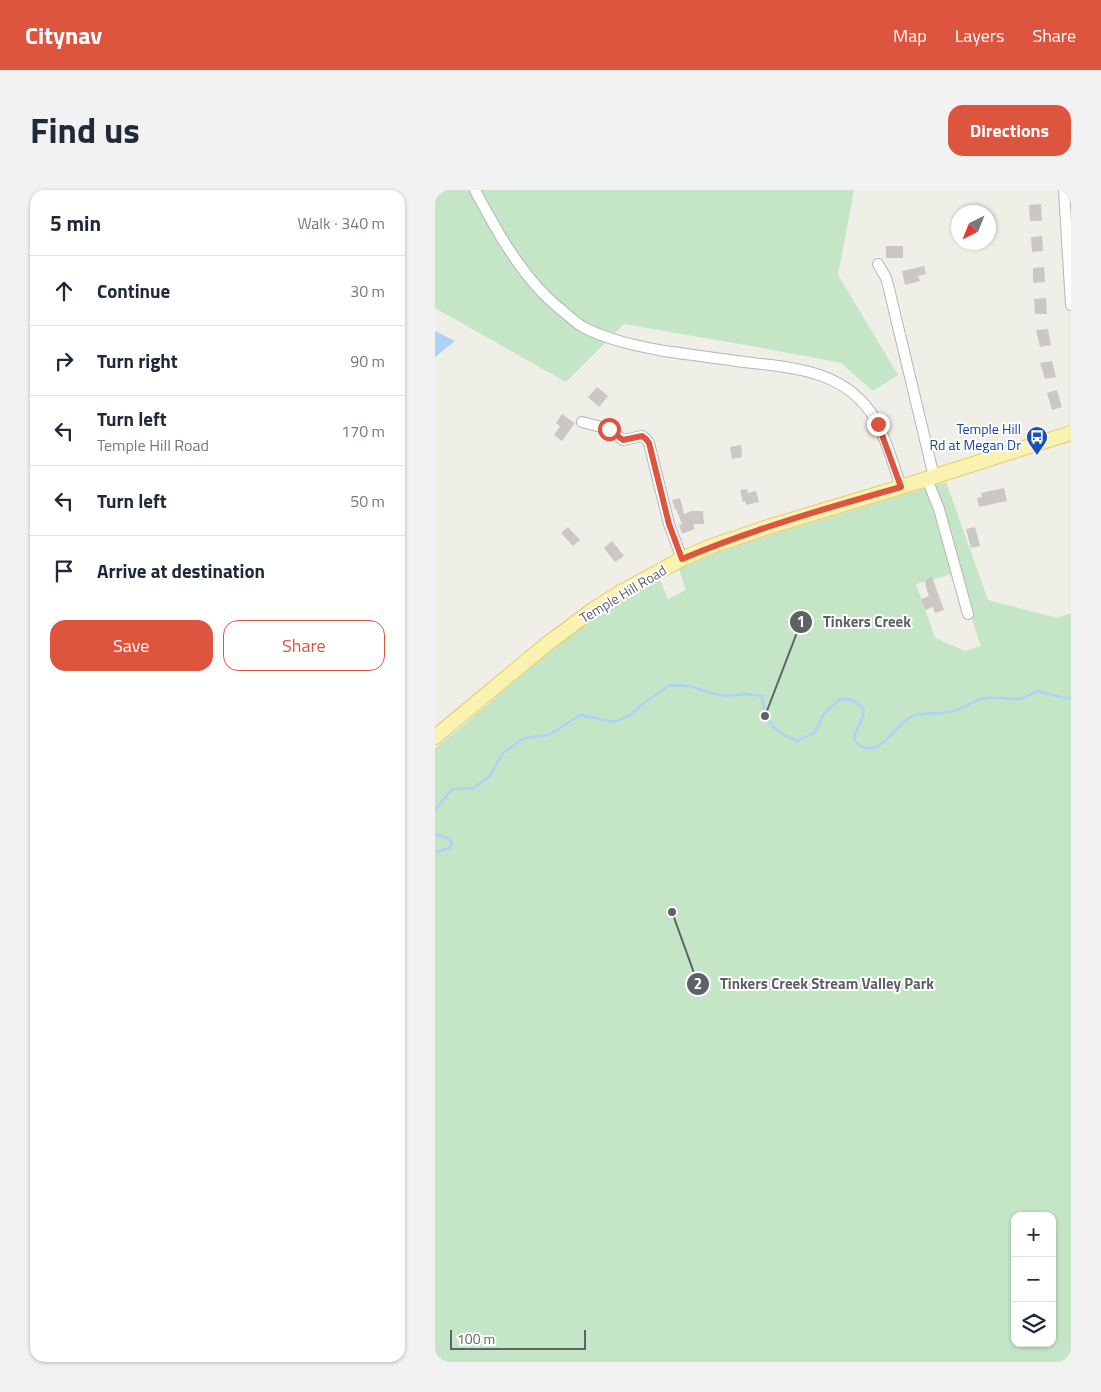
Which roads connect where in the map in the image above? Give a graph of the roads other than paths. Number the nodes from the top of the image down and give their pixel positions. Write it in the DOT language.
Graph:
graph roads {
  1 [pos="475,190"];
  2 [pos="1064,190"];
  3 [pos="1069,255"];
  4 [pos="878,264"];
  5 [pos="1071,305"];
  6 [pos="582,422"];
  7 [pos="1071,433"];
  8 [pos="930,478"];
  9 [pos="901,487"];
  10 [pos="682,559"];
  11 [pos="968,614"];
  12 [pos="435,738"];
  1 -- 9 [label="street"];
  2 -- 3 [label="street"];
  3 -- 5 [label="street"];
  4 -- 8 [label="street"];
  6 -- 10 [label="street"];
  7 -- 8 [label="main road, Temple Hill Road"];
  8 -- 9 [label="main road, Temple Hill Road"];
  8 -- 11 [label="street"];
  9 -- 10 [label="main road, Temple Hill Road"];
  10 -- 12 [label="main road, Temple Hill Road"];
}
